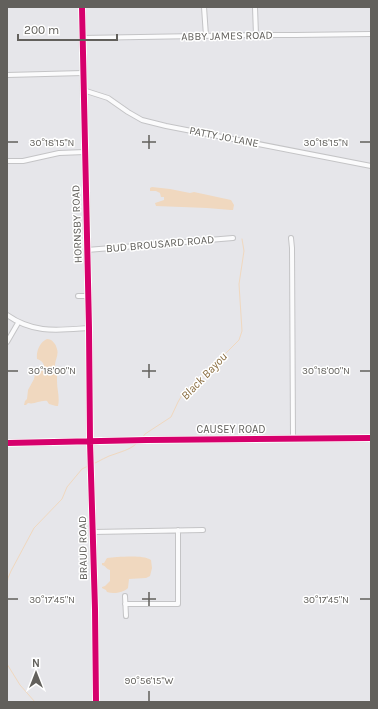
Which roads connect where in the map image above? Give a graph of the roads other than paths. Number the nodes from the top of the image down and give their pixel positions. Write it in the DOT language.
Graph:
graph roads {
  1 [pos="82,7"];
  2 [pos="204,7"];
  3 [pos="255,7"];
  4 [pos="256,34"];
  5 [pos="371,34"];
  6 [pos="206,36"];
  7 [pos="82,38"];
  8 [pos="83,72"];
  9 [pos="7,75"];
  10 [pos="83,90"];
  11 [pos="84,152"];
  12 [pos="7,161"];
  13 [pos="371,166"];
  14 [pos="233,238"];
  15 [pos="291,238"];
  16 [pos="87,250"];
  17 [pos="78,296"];
  18 [pos="88,296"];
  19 [pos="7,315"];
  20 [pos="18,323"];
  21 [pos="89,328"];
  22 [pos="7,342"];
  23 [pos="371,438"];
  24 [pos="294,439"];
  25 [pos="90,441"];
  26 [pos="7,443"];
  27 [pos="178,530"];
  28 [pos="203,530"];
  29 [pos="93,532"];
  30 [pos="125,596"];
  31 [pos="125,604"];
  32 [pos="126,616"];
  33 [pos="96,702"];
  1 -- 7 [label="street, HORNSBY ROAD"];
  2 -- 6 [label="street"];
  3 -- 4 [label="street"];
  4 -- 5 [label="street, ABBY JAMES ROAD"];
  4 -- 6 [label="street, ABBY JAMES ROAD"];
  6 -- 7 [label="street, ABBY JAMES ROAD"];
  7 -- 8 [label="street, HORNSBY ROAD"];
  8 -- 9 [label="street"];
  8 -- 10 [label="street, HORNSBY ROAD"];
  10 -- 11 [label="street, HORNSBY ROAD"];
  10 -- 13 [label="street, PATTY JO LANE"];
  11 -- 12 [label="street"];
  11 -- 16 [label="street, HORNSBY ROAD"];
  14 -- 16 [label="street, BUD BROUSARD ROAD"];
  15 -- 24 [label="street"];
  16 -- 18 [label="street, HORNSBY ROAD"];
  17 -- 18 [label="street"];
  18 -- 21 [label="street, HORNSBY ROAD"];
  19 -- 20 [label="street"];
  20 -- 21 [label="street"];
  20 -- 22 [label="street"];
  21 -- 25 [label="street, HORNSBY ROAD"];
  23 -- 24 [label="street, CAUSEY ROAD"];
  24 -- 25 [label="street, CAUSEY ROAD"];
  25 -- 26 [label="street, CAUSEY ROAD"];
  25 -- 29 [label="street, BRAUD ROAD"];
  27 -- 28 [label="street"];
  27 -- 29 [label="street"];
  27 -- 31 [label="street"];
  29 -- 33 [label="street, BRAUD ROAD"];
  30 -- 31 [label="street"];
  31 -- 32 [label="street"];
}
